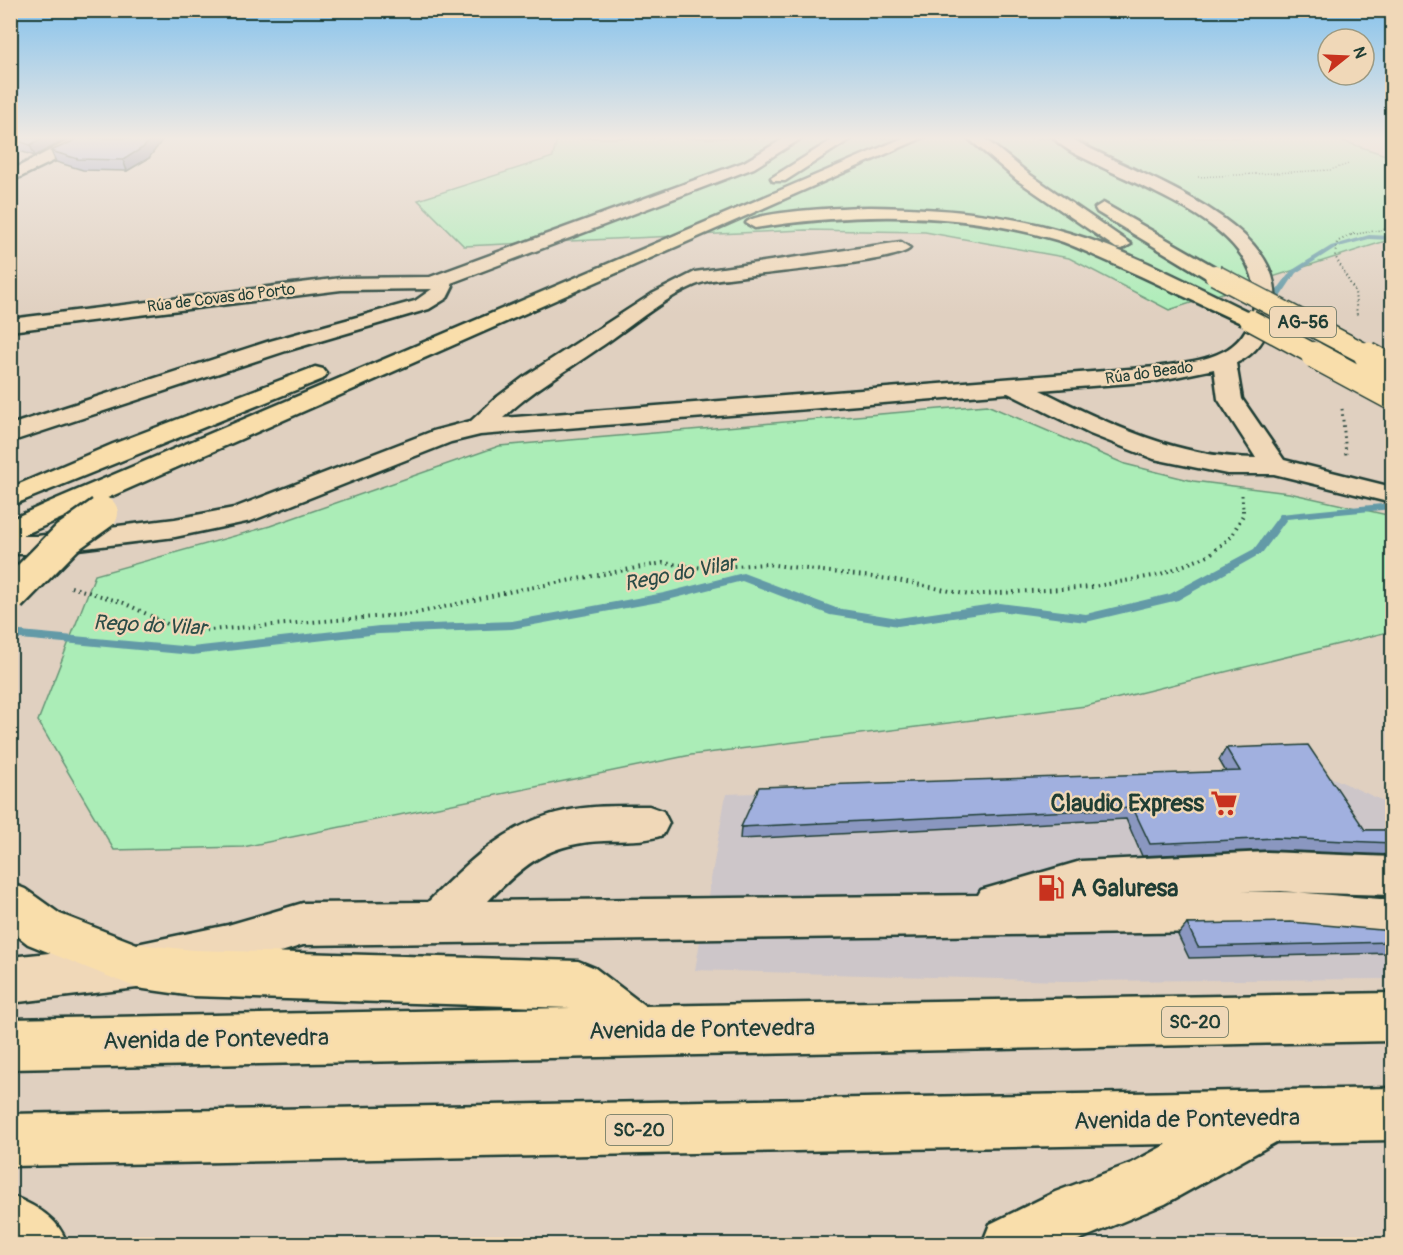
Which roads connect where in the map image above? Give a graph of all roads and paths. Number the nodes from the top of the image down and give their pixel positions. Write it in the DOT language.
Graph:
graph roads {
  1 [pos="668,197"];
  2 [pos="742,197"];
  3 [pos="782,197"];
  4 [pos="1052,197"];
  5 [pos="1168,197"];
  6 [pos="1093,201"];
  7 [pos="672,245"];
  8 [pos="901,248"];
  9 [pos="432,283"];
  10 [pos="1203,296"];
  11 [pos="10,325"];
  12 [pos="416,332"];
  13 [pos="1224,358"];
  14 [pos="330,368"];
  15 [pos="1392,368"];
  16 [pos="1156,374"];
  17 [pos="1011,386"];
  18 [pos="1392,397"];
  19 [pos="1230,399"];
  20 [pos="265,408"];
  21 [pos="480,427"];
  22 [pos="10,434"];
  23 [pos="1274,466"];
  24 [pos="1247,467"];
  25 [pos="1392,495"];
  26 [pos="17,504"];
  27 [pos="10,532"];
  28 [pos="10,545"];
  29 [pos="61,586"];
  30 [pos="10,596"];
  31 [pos="649,823"];
  32 [pos="1392,876"];
  33 [pos="10,903"];
  34 [pos="952,916"];
  35 [pos="1392,921"];
  36 [pos="438,922"];
  37 [pos="137,966"];
  38 [pos="10,980"];
  39 [pos="1392,1017"];
  40 [pos="637,1030"];
  41 [pos="10,1044"];
  42 [pos="1392,1114"];
  43 [pos="1268,1117"];
  44 [pos="10,1140"];
  45 [pos="10,1223"];
  46 [pos="39,1245"];
  47 [pos="1010,1245"];
  1 -- 9 [label="street, Rúa de Covas do Porto"];
  2 -- 12 [label="highway"];
  3 -- 7 [label="highway"];
  4 -- 10 [label="highway"];
  5 -- 13 [label="street, Rúa do Beado"];
  6 -- 15 [label="highway, AG-56, bridge"];
  7 -- 10 [label="highway"];
  7 -- 20 [label="highway"];
  8 -- 21 [label="street"];
  9 -- 11 [label="street, Rúa de Covas do Porto"];
  9 -- 22 [label="street"];
  10 -- 18 [label="highway, AG-56, bridge"];
  13 -- 16 [label="street, Rúa do Beado"];
  13 -- 19 [label="street"];
  14 -- 20 [label="highway"];
  16 -- 17 [label="street, Rúa do Beado"];
  16 -- 19 [label="street"];
  17 -- 21 [label="street, Rúa do Beado"];
  17 -- 24 [label="street"];
  19 -- 23 [label="street"];
  20 -- 26 [label="highway"];
  20 -- 27 [label="highway"];
  20 -- 30 [label="highway, bridge"];
  21 -- 28 [label="street, Rúa do Beado"];
  23 -- 24 [label="street"];
  23 -- 25 [label="street"];
  24 -- 29 [label="path"];
  31 -- 36 [label="street"];
  32 -- 34 [label="street"];
  33 -- 37 [label="highway"];
  34 -- 35 [label="street"];
  34 -- 36 [label="street"];
  36 -- 37 [label="street"];
  37 -- 38 [label="street"];
  37 -- 40 [label="highway"];
  39 -- 40 [label="highway, Avenida de Pontevedra / SC-20"];
  40 -- 41 [label="highway, Avenida de Pontevedra / SC-20"];
  42 -- 43 [label="highway, Avenida de Pontevedra / SC-20"];
  43 -- 44 [label="highway, Avenida de Pontevedra / SC-20"];
  43 -- 47 [label="highway"];
  45 -- 46 [label="highway"];
}
